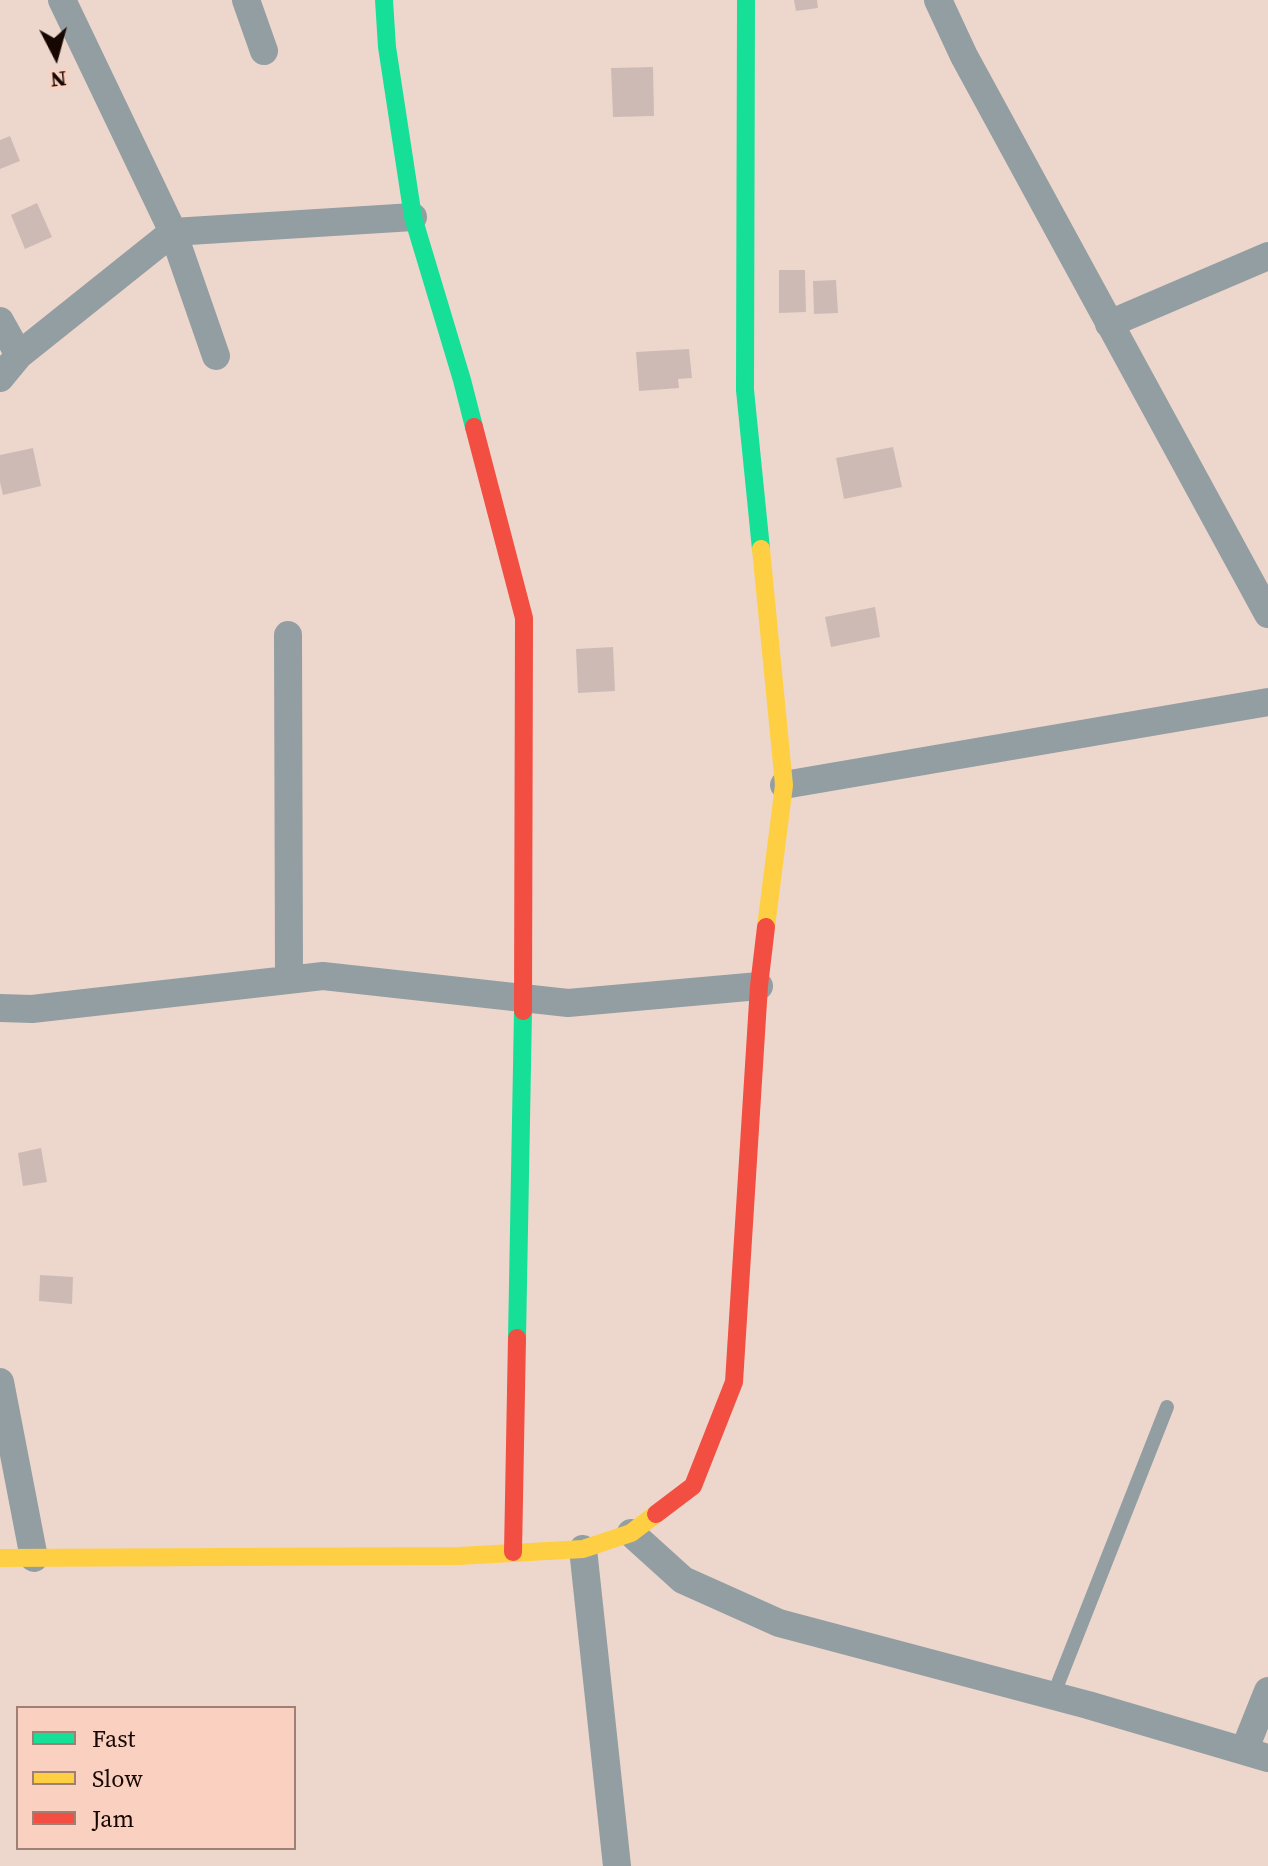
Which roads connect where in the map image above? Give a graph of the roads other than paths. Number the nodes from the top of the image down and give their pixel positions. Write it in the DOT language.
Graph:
graph roads {
  1 [pos="62,0"];
  2 [pos="246,0"];
  3 [pos="384,0"];
  4 [pos="746,0"];
  5 [pos="938,0"];
  6 [pos="264,51"];
  7 [pos="413,217"];
  8 [pos="173,232"];
  9 [pos="1268,256"];
  10 [pos="0,321"];
  11 [pos="1109,324"];
  12 [pos="19,355"];
  13 [pos="216,356"];
  14 [pos="0,378"];
  15 [pos="1268,614"];
  16 [pos="288,635"];
  17 [pos="1268,702"];
  18 [pos="784,785"];
  19 [pos="289,979"];
  20 [pos="759,986"];
  21 [pos="523,998"];
  22 [pos="0,1008"];
  23 [pos="0,1382"];
  24 [pos="1167,1407"];
  25 [pos="631,1533"];
  26 [pos="583,1549"];
  27 [pos="513,1552"];
  28 [pos="0,1558"];
  29 [pos="34,1558"];
  30 [pos="1268,1691"];
  31 [pos="1053,1696"];
  32 [pos="1256,1754"];
  33 [pos="617,1866"];
  1 -- 8 [label="street"];
  2 -- 6 [label="street"];
  3 -- 7 [label="street"];
  4 -- 18 [label="street"];
  5 -- 11 [label="street"];
  7 -- 8 [label="street"];
  7 -- 21 [label="street"];
  8 -- 12 [label="street"];
  8 -- 13 [label="street"];
  9 -- 11 [label="street"];
  10 -- 12 [label="street"];
  11 -- 15 [label="street"];
  12 -- 14 [label="street"];
  16 -- 19 [label="street"];
  17 -- 18 [label="street"];
  18 -- 20 [label="street"];
  19 -- 21 [label="street"];
  19 -- 22 [label="street"];
  20 -- 21 [label="street"];
  20 -- 25 [label="street"];
  21 -- 27 [label="street"];
  23 -- 29 [label="street"];
  24 -- 31 [label="lane"];
  25 -- 26 [label="street"];
  25 -- 31 [label="street"];
  26 -- 27 [label="street"];
  26 -- 33 [label="street"];
  27 -- 29 [label="street"];
  28 -- 29 [label="street"];
  30 -- 32 [label="street"];
  31 -- 32 [label="street"];
}
